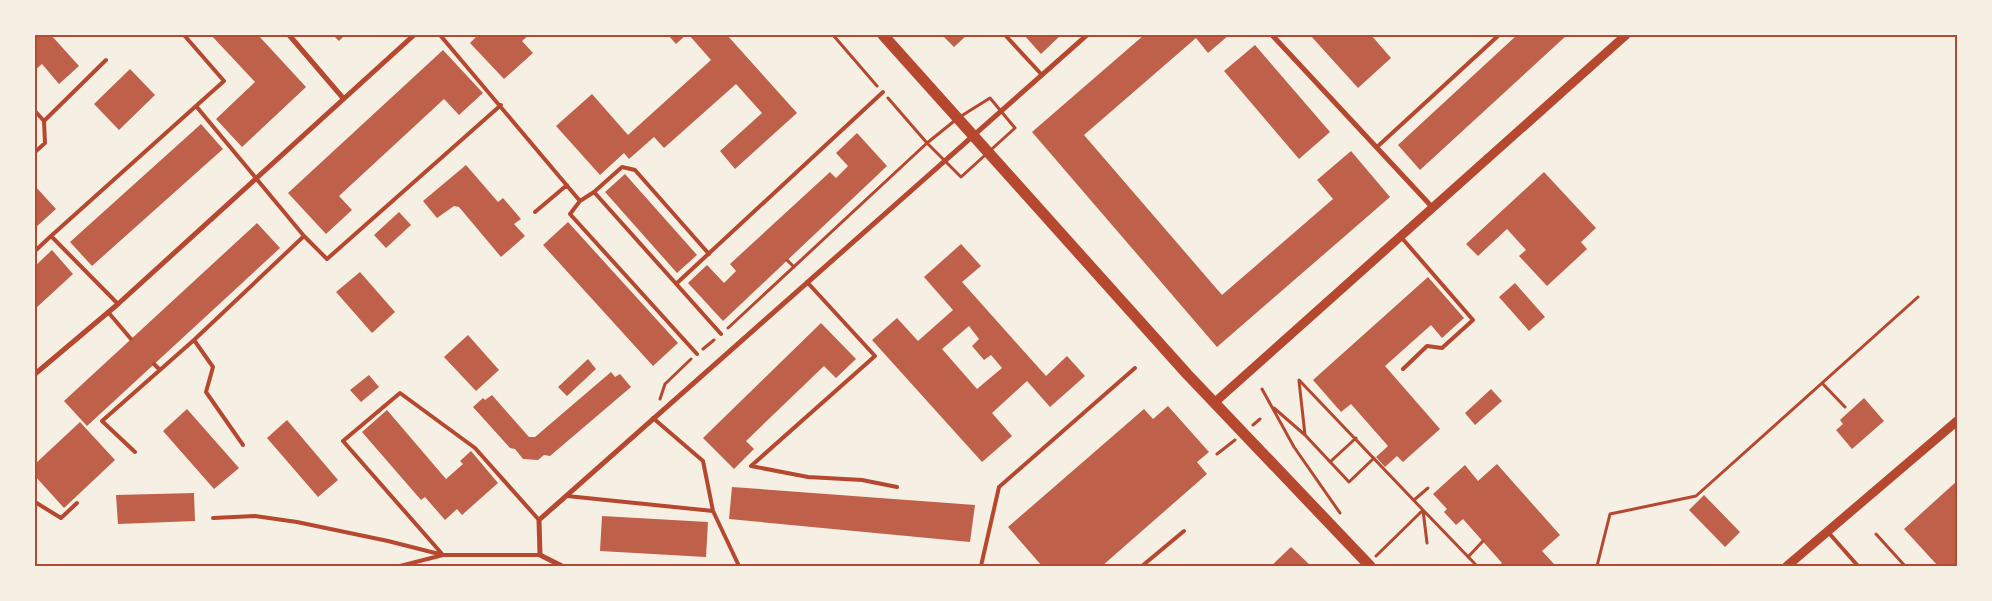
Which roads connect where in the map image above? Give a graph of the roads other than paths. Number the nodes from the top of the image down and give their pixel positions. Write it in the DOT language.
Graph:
graph roads {
  1 [pos="184,35"];
  2 [pos="289,35"];
  3 [pos="414,35"];
  4 [pos="440,35"];
  5 [pos="883,35"];
  6 [pos="1005,35"];
  7 [pos="1087,35"];
  8 [pos="1272,35"];
  9 [pos="1499,35"];
  10 [pos="1622,36"];
  11 [pos="106,60"];
  12 [pos="1042,74"];
  13 [pos="883,92"];
  14 [pos="343,98"];
  15 [pos="500,105"];
  16 [pos="196,106"];
  17 [pos="35,111"];
  18 [pos="44,121"];
  19 [pos="973,135"];
  20 [pos="1376,147"];
  21 [pos="35,152"];
  22 [pos="256,177"];
  23 [pos="568,185"];
  24 [pos="594,192"];
  25 [pos="580,201"];
  26 [pos="1433,208"];
  27 [pos="535,212"];
  28 [pos="51,236"];
  29 [pos="304,236"];
  30 [pos="1401,237"];
  31 [pos="35,251"];
  32 [pos="709,254"];
  33 [pos="807,282"];
  34 [pos="677,283"];
  35 [pos="118,304"];
  36 [pos="108,312"];
  37 [pos="722,334"];
  38 [pos="131,339"];
  39 [pos="194,340"];
  40 [pos="697,354"];
  41 [pos="154,364"];
  42 [pos="1135,368"];
  43 [pos="1402,369"];
  44 [pos="160,370"];
  45 [pos="35,374"];
  46 [pos="1214,403"];
  47 [pos="653,418"];
  48 [pos="1957,421"];
  49 [pos="243,445"];
  50 [pos="135,452"];
  51 [pos="897,487"];
  52 [pos="567,496"];
  53 [pos="35,502"];
  54 [pos="77,503"];
  55 [pos="714,510"];
  56 [pos="213,518"];
  57 [pos="539,520"];
  58 [pos="1184,531"];
  59 [pos="1826,531"];
  60 [pos="540,554"];
  61 [pos="443,556"];
  62 [pos="1372,562"];
  63 [pos="400,566"];
  64 [pos="562,566"];
  65 [pos="739,566"];
  66 [pos="982,566"];
  67 [pos="1142,566"];
  68 [pos="1787,566"];
  69 [pos="1858,566"];
  1 -- 16 [label="lane"];
  2 -- 14 [label="street"];
  3 -- 14 [label="street"];
  4 -- 15 [label="lane"];
  5 -- 19 [label="main road"];
  6 -- 12 [label="lane"];
  7 -- 12 [label="street"];
  8 -- 20 [label="street"];
  9 -- 20 [label="lane"];
  10 -- 26 [label="street"];
  11 -- 18 [label="lane"];
  12 -- 19 [label="street"];
  13 -- 32 [label="lane"];
  14 -- 22 [label="street"];
  15 -- 23 [label="lane"];
  15 -- 29 [label="lane"];
  16 -- 22 [label="lane"];
  16 -- 28 [label="lane"];
  17 -- 18 [label="lane"];
  18 -- 21 [label="lane"];
  19 -- 33 [label="street"];
  19 -- 46 [label="main road"];
  20 -- 26 [label="street"];
  22 -- 29 [label="lane"];
  22 -- 35 [label="street"];
  23 -- 25 [label="lane"];
  23 -- 27 [label="lane"];
  24 -- 25 [label="lane"];
  24 -- 32 [label="lane"];
  24 -- 34 [label="lane"];
  25 -- 40 [label="lane"];
  26 -- 30 [label="street"];
  28 -- 31 [label="lane"];
  28 -- 35 [label="lane"];
  29 -- 39 [label="lane"];
  30 -- 43 [label="lane"];
  30 -- 46 [label="street"];
  32 -- 34 [label="lane"];
  33 -- 47 [label="street"];
  33 -- 51 [label="lane"];
  34 -- 37 [label="lane"];
  35 -- 36 [label="street"];
  36 -- 38 [label="lane"];
  36 -- 45 [label="street"];
  39 -- 44 [label="lane"];
  39 -- 49 [label="lane"];
  41 -- 44 [label="lane"];
  42 -- 66 [label="lane"];
  44 -- 50 [label="lane"];
  46 -- 62 [label="main road"];
  47 -- 52 [label="street"];
  47 -- 55 [label="lane"];
  48 -- 59 [label="street"];
  52 -- 55 [label="lane"];
  52 -- 57 [label="street"];
  53 -- 54 [label="lane"];
  55 -- 65 [label="lane"];
  56 -- 61 [label="lane"];
  57 -- 60 [label="street"];
  57 -- 61 [label="lane"];
  58 -- 67 [label="lane"];
  59 -- 68 [label="street"];
  59 -- 69 [label="lane"];
  60 -- 61 [label="lane"];
  60 -- 64 [label="street"];
  61 -- 63 [label="lane"];
}
